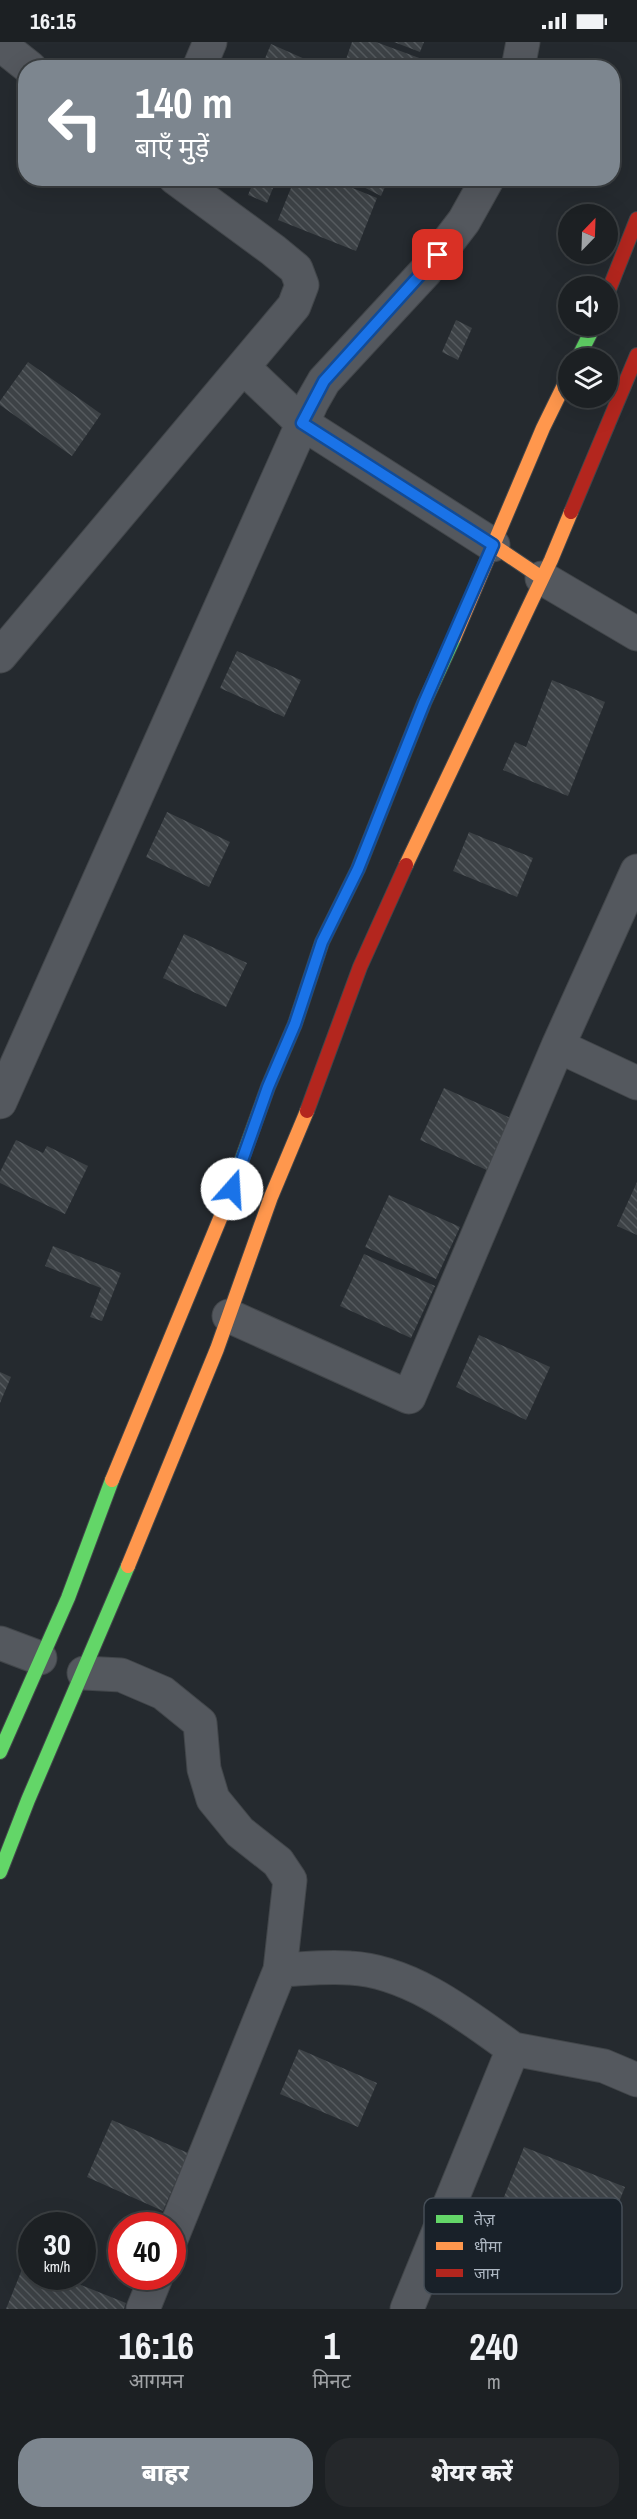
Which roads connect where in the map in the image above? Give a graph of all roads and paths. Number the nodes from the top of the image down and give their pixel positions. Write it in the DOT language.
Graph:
graph roads {
  1 [pos="210,42"];
  2 [pos="523,42"];
  3 [pos="0,44"];
  4 [pos="20,60"];
  5 [pos="202,60"];
  6 [pos="520,60"];
  7 [pos="186,186"];
  8 [pos="484,186"];
  9 [pos="637,219"];
  10 [pos="614,276"];
  11 [pos="637,355"];
  12 [pos="244,368"];
  13 [pos="558,397"];
  14 [pos="302,423"];
  15 [pos="493,545"];
  16 [pos="542,578"];
  17 [pos="637,634"];
  18 [pos="0,656"];
  19 [pos="637,871"];
  20 [pos="558,1046"];
  21 [pos="637,1083"];
  22 [pos="0,1102"];
  23 [pos="229,1316"];
  24 [pos="0,1643"];
  25 [pos="40,1658"];
  26 [pos="84,1673"];
  27 [pos="0,1752"];
  28 [pos="0,1872"];
  29 [pos="280,1970"];
  30 [pos="513,2049"];
  31 [pos="637,2080"];
  32 [pos="452,2198"];
  33 [pos="182,2212"];
  34 [pos="424,2267"];
  35 [pos="151,2290"];
  36 [pos="143,2309"];
  37 [pos="407,2309"];
  1 -- 5 [label="street"];
  2 -- 6 [label="street"];
  3 -- 4 [label="street"];
  7 -- 12 [label="street"];
  8 -- 14 [label="street"];
  9 -- 10 [label="street"];
  11 -- 16 [label="street"];
  12 -- 14 [label="street"];
  12 -- 18 [label="street"];
  13 -- 15 [label="street"];
  14 -- 15 [label="street"];
  14 -- 22 [label="street"];
  15 -- 16 [label="street"];
  15 -- 25 [label="street"];
  16 -- 17 [label="street"];
  16 -- 23 [label="street"];
  19 -- 20 [label="street"];
  20 -- 21 [label="street"];
  20 -- 23 [label="street"];
  23 -- 26 [label="street"];
  24 -- 25 [label="street"];
  25 -- 27 [label="street"];
  26 -- 28 [label="street"];
  26 -- 29 [label="street"];
  29 -- 30 [label="street"];
  29 -- 33 [label="street"];
  30 -- 31 [label="street"];
  30 -- 32 [label="street"];
  34 -- 37 [label="street"];
  35 -- 36 [label="street"];
}
